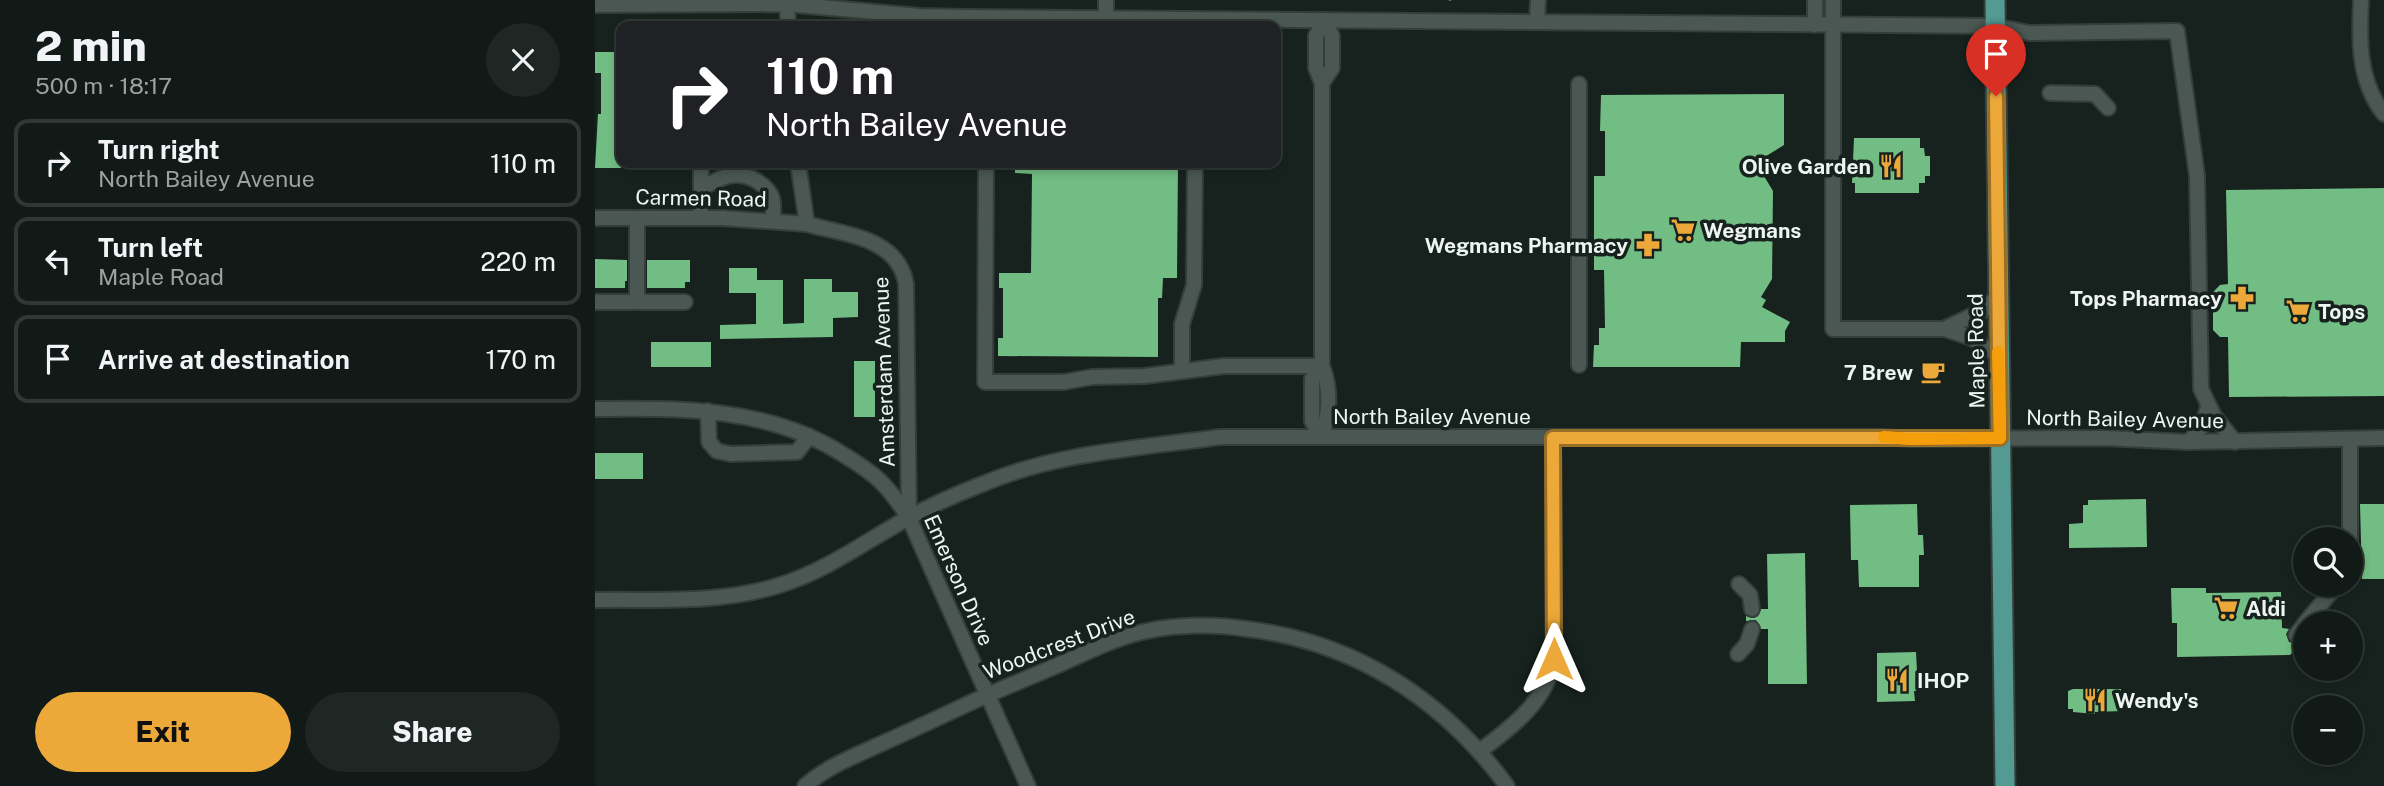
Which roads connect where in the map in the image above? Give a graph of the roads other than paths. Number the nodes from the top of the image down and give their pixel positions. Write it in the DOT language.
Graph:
graph roads {
  1 [pos="1106,0"];
  2 [pos="1538,0"];
  3 [pos="1815,0"];
  4 [pos="1833,0"];
  5 [pos="1995,0"];
  6 [pos="2361,0"];
  7 [pos="787,2"];
  8 [pos="595,5"];
  9 [pos="1106,18"];
  10 [pos="1325,20"];
  11 [pos="788,21"];
  12 [pos="976,21"];
  13 [pos="1017,21"];
  14 [pos="1537,22"];
  15 [pos="1815,25"];
  16 [pos="1832,25"];
  17 [pos="1995,26"];
  18 [pos="1579,84"];
  19 [pos="2050,93"];
  20 [pos="2108,108"];
  21 [pos="2384,114"];
  22 [pos="701,168"];
  23 [pos="799,168"];
  24 [pos="986,168"];
  25 [pos="1195,168"];
  26 [pos="701,189"];
  27 [pos="595,218"];
  28 [pos="637,218"];
  29 [pos="701,218"];
  30 [pos="772,220"];
  31 [pos="807,224"];
  32 [pos="1998,296"];
  33 [pos="595,302"];
  34 [pos="636,302"];
  35 [pos="685,302"];
  36 [pos="1945,329"];
  37 [pos="1998,355"];
  38 [pos="1579,365"];
  39 [pos="1322,366"];
  40 [pos="1182,371"];
  41 [pos="2208,406"];
  42 [pos="595,409"];
  43 [pos="708,411"];
  44 [pos="809,436"];
  45 [pos="1321,437"];
  46 [pos="1553,438"];
  47 [pos="2000,438"];
  48 [pos="2384,438"];
  49 [pos="2350,439"];
  50 [pos="2189,442"];
  51 [pos="2235,442"];
  52 [pos="909,518"];
  53 [pos="2350,527"];
  54 [pos="1739,584"];
  55 [pos="2327,597"];
  56 [pos="595,600"];
  57 [pos="1752,609"];
  58 [pos="2315,611"];
  59 [pos="1752,629"];
  60 [pos="1738,654"];
  61 [pos="988,694"];
  62 [pos="1480,751"];
  63 [pos="805,786"];
  64 [pos="1028,786"];
  65 [pos="1507,786"];
  66 [pos="2005,786"];
  1 -- 9 [label="street"];
  2 -- 14 [label="street"];
  3 -- 15 [label="street"];
  4 -- 16 [label="street"];
  5 -- 17 [label="main road, Maple Road"];
  6 -- 21 [label="street"];
  7 -- 8 [label="street"];
  7 -- 11 [label="street"];
  7 -- 12 [label="street"];
  9 -- 10 [label="street"];
  9 -- 13 [label="street"];
  10 -- 14 [label="street"];
  10 -- 39 [label="street"];
  14 -- 15 [label="street"];
  15 -- 16 [label="street"];
  16 -- 17 [label="street"];
  16 -- 36 [label="street"];
  17 -- 32 [label="main road, Maple Road"];
  17 -- 41 [label="street"];
  18 -- 38 [label="street"];
  19 -- 20 [label="street"];
  22 -- 26 [label="street"];
  23 -- 31 [label="street"];
  24 -- 40 [label="street"];
  25 -- 40 [label="street"];
  26 -- 29 [label="street"];
  26 -- 30 [label="street"];
  27 -- 28 [label="street, Carmen Road"];
  28 -- 29 [label="street, Carmen Road"];
  28 -- 34 [label="street"];
  29 -- 30 [label="street, Carmen Road"];
  30 -- 31 [label="street, Carmen Road"];
  31 -- 52 [label="street, Amsterdam Avenue"];
  32 -- 36 [label="street"];
  32 -- 37 [label="main road, Maple Road"];
  33 -- 34 [label="street"];
  34 -- 35 [label="street"];
  36 -- 37 [label="street"];
  37 -- 47 [label="main road, Maple Road"];
  39 -- 40 [label="street"];
  39 -- 45 [label="street"];
  41 -- 50 [label="street"];
  41 -- 51 [label="street"];
  42 -- 43 [label="street, Emerson Drive"];
  43 -- 44 [label="street, Emerson Drive"];
  43 -- 44 [label="street"];
  44 -- 52 [label="street, Emerson Drive"];
  45 -- 46 [label="street, North Bailey Avenue"];
  45 -- 52 [label="street, North Bailey Avenue"];
  46 -- 47 [label="street, North Bailey Avenue"];
  46 -- 62 [label="street"];
  47 -- 50 [label="street, North Bailey Avenue"];
  47 -- 66 [label="main road, Maple Road"];
  48 -- 49 [label="street, North Bailey Avenue"];
  49 -- 51 [label="street, North Bailey Avenue"];
  49 -- 53 [label="street"];
  50 -- 51 [label="street, North Bailey Avenue"];
  52 -- 56 [label="street, North Bailey Avenue"];
  52 -- 61 [label="street, Emerson Drive"];
  54 -- 57 [label="street"];
  55 -- 58 [label="street"];
  59 -- 60 [label="street"];
  61 -- 62 [label="street, Woodcrest Drive"];
  61 -- 63 [label="street, Woodcrest Drive"];
  61 -- 64 [label="street, Emerson Drive"];
  62 -- 65 [label="street, Woodcrest Drive"];
}
